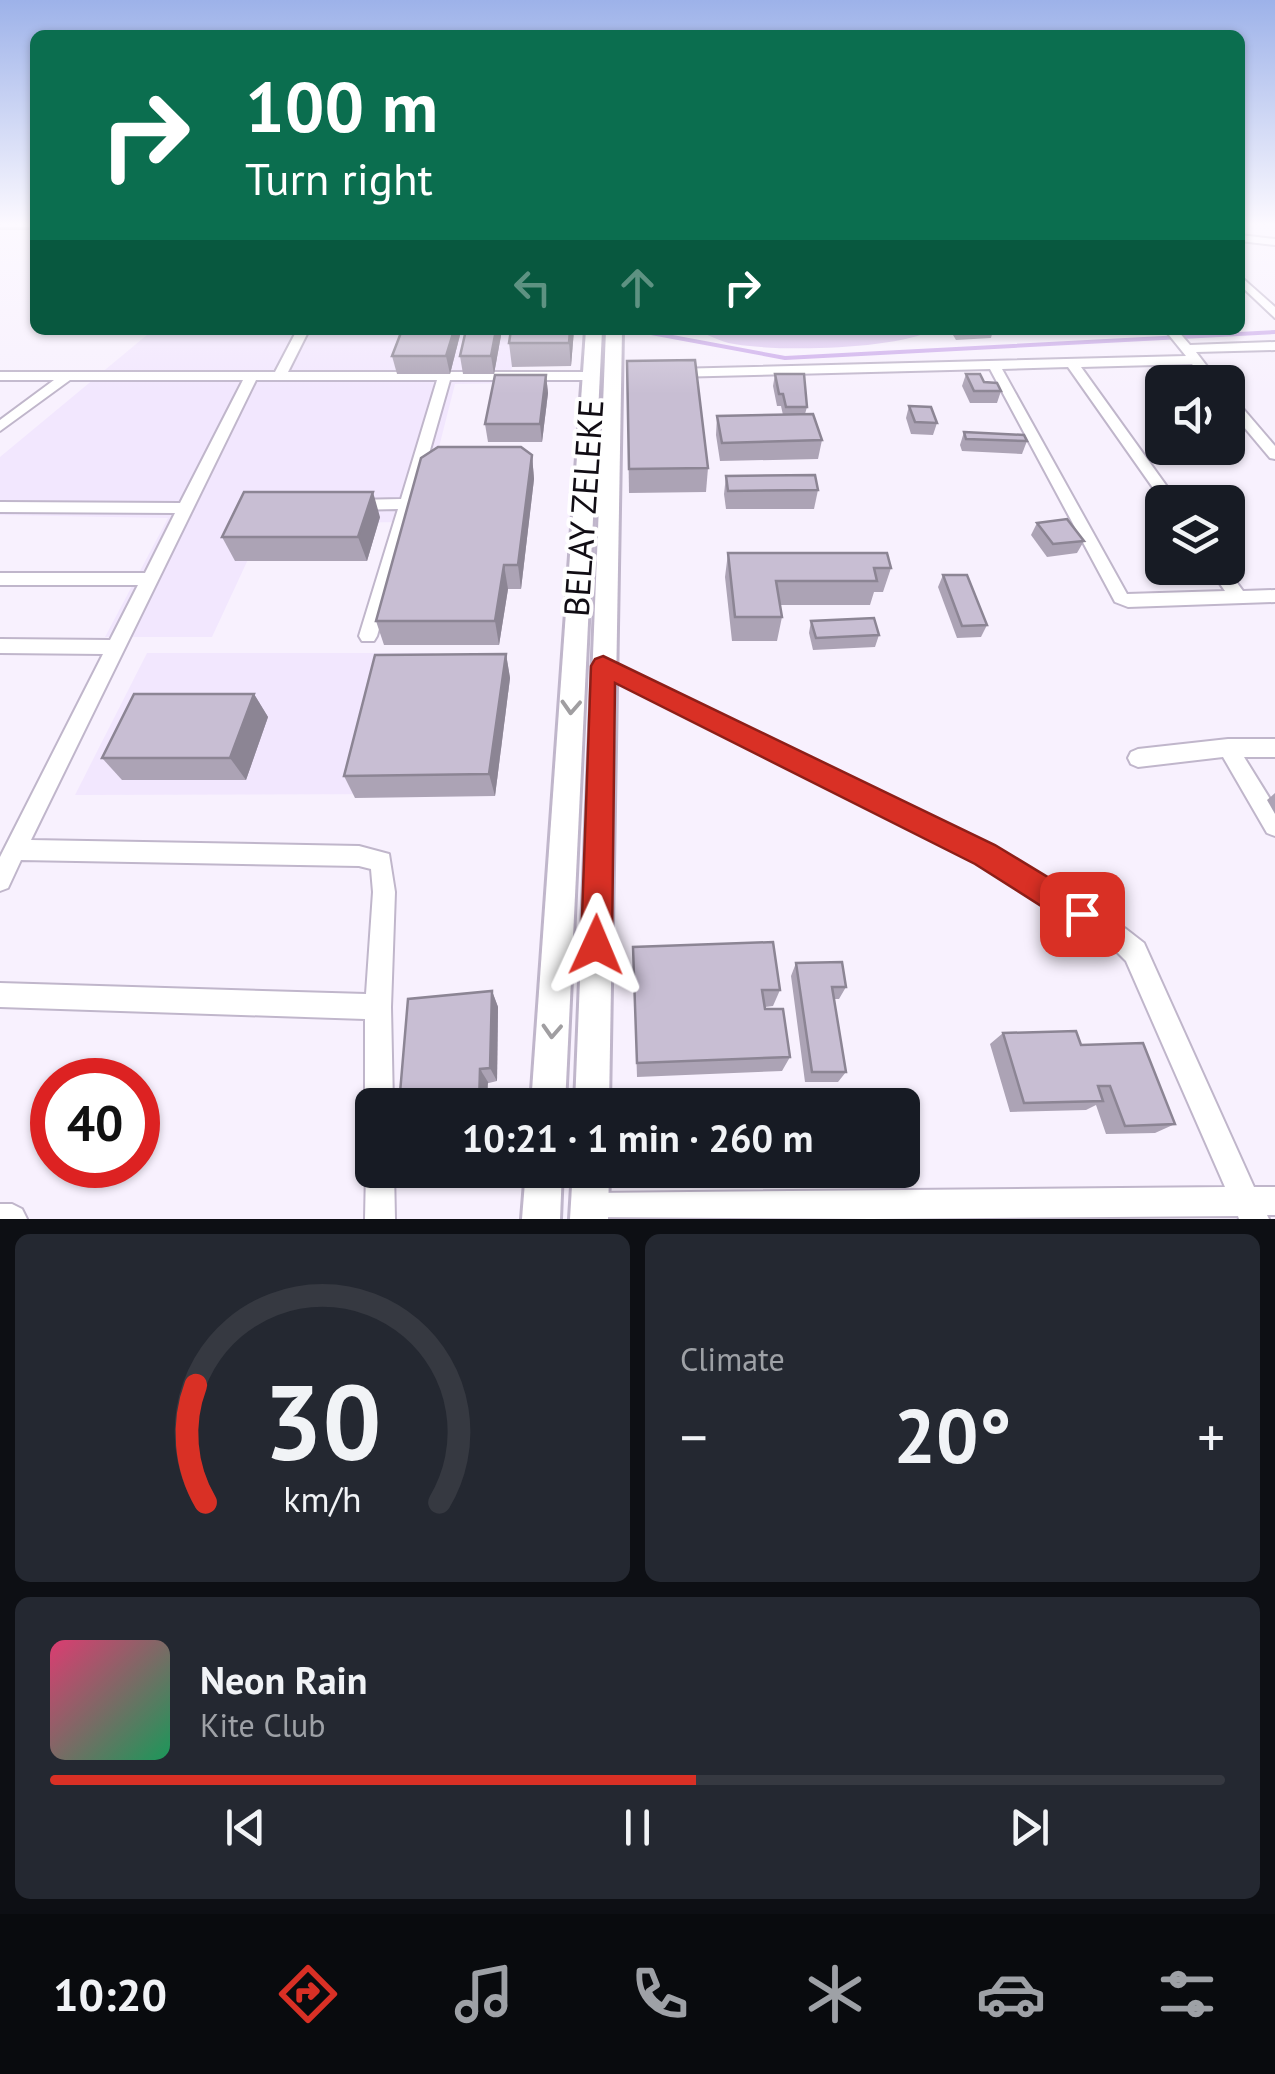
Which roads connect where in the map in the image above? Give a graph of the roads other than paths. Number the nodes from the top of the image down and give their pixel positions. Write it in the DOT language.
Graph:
graph roads {
  1 [pos="1245,284"];
  2 [pos="1275,314"];
  3 [pos="301,335"];
  4 [pos="605,335"];
  5 [pos="1174,335"];
  6 [pos="1240,335"];
  7 [pos="1250,346"];
  8 [pos="1275,346"];
  9 [pos="1187,351"];
  10 [pos="1070,362"];
  11 [pos="993,363"];
  12 [pos="1199,365"];
  13 [pos="650,374"];
  14 [pos="280,375"];
  15 [pos="445,375"];
  16 [pos="612,375"];
  17 [pos="0,376"];
  18 [pos="67,376"];
  19 [pos="252,376"];
  20 [pos="1245,420"];
  21 [pos="0,427"];
  22 [pos="1275,455"];
  23 [pos="1159,485"];
  24 [pos="404,504"];
  25 [pos="326,506"];
  26 [pos="0,508"];
  27 [pos="186,508"];
  28 [pos="151,578"];
  29 [pos="0,579"];
  30 [pos="1229,585"];
  31 [pos="1236,595"];
  32 [pos="1275,596"];
  33 [pos="368,636"];
  34 [pos="0,646"];
  35 [pos="117,647"];
  36 [pos="574,663"];
  37 [pos="603,666"];
  38 [pos="1228,748"];
  39 [pos="1275,748"];
  40 [pos="1138,758"];
  41 [pos="1275,826"];
  42 [pos="15,850"];
  43 [pos="0,880"];
  44 [pos="0,995"];
  45 [pos="378,1007"];
  46 [pos="379,1088"];
  47 [pos="549,1088"];
  48 [pos="592,1088"];
  49 [pos="380,1188"];
  50 [pos="543,1188"];
  51 [pos="590,1199"];
  52 [pos="1258,1207"];
  53 [pos="0,1219"];
  54 [pos="12,1219"];
  55 [pos="380,1219"];
  56 [pos="541,1219"];
  1 -- 2 [label="street"];
  3 -- 14 [label="street"];
  4 -- 16 [label="street, BELAY ZELEKE"];
  5 -- 9 [label="street"];
  6 -- 7 [label="street"];
  7 -- 8 [label="street"];
  7 -- 9 [label="street"];
  9 -- 10 [label="street"];
  9 -- 12 [label="street"];
  10 -- 11 [label="street"];
  10 -- 23 [label="street"];
  11 -- 13 [label="street"];
  11 -- 31 [label="street"];
  14 -- 15 [label="street"];
  14 -- 19 [label="street"];
  15 -- 16 [label="street"];
  15 -- 24 [label="street"];
  16 -- 36 [label="street, BELAY ZELEKE"];
  16 -- 37 [label="street, BELAY ZELEKE"];
  17 -- 18 [label="street"];
  18 -- 19 [label="street"];
  18 -- 21 [label="street"];
  19 -- 27 [label="street"];
  20 -- 22 [label="street"];
  24 -- 25 [label="street"];
  24 -- 33 [label="street"];
  26 -- 27 [label="street"];
  27 -- 28 [label="street"];
  28 -- 29 [label="street"];
  28 -- 35 [label="street"];
  30 -- 31 [label="street"];
  31 -- 32 [label="street"];
  34 -- 35 [label="street"];
  35 -- 42 [label="street"];
  36 -- 37 [label="street"];
  36 -- 47 [label="street, BELAY ZELEKE, one-way"];
  37 -- 48 [label="street, BELAY ZELEKE"];
  37 -- 52 [label="street"];
  38 -- 39 [label="street"];
  38 -- 40 [label="street"];
  38 -- 41 [label="street"];
  42 -- 43 [label="street"];
  42 -- 45 [label="street"];
  44 -- 45 [label="street"];
  45 -- 46 [label="street"];
  49 -- 55 [label="street"];
  50 -- 56 [label="street"];
  51 -- 52 [label="street"];
  53 -- 54 [label="street"];
}
